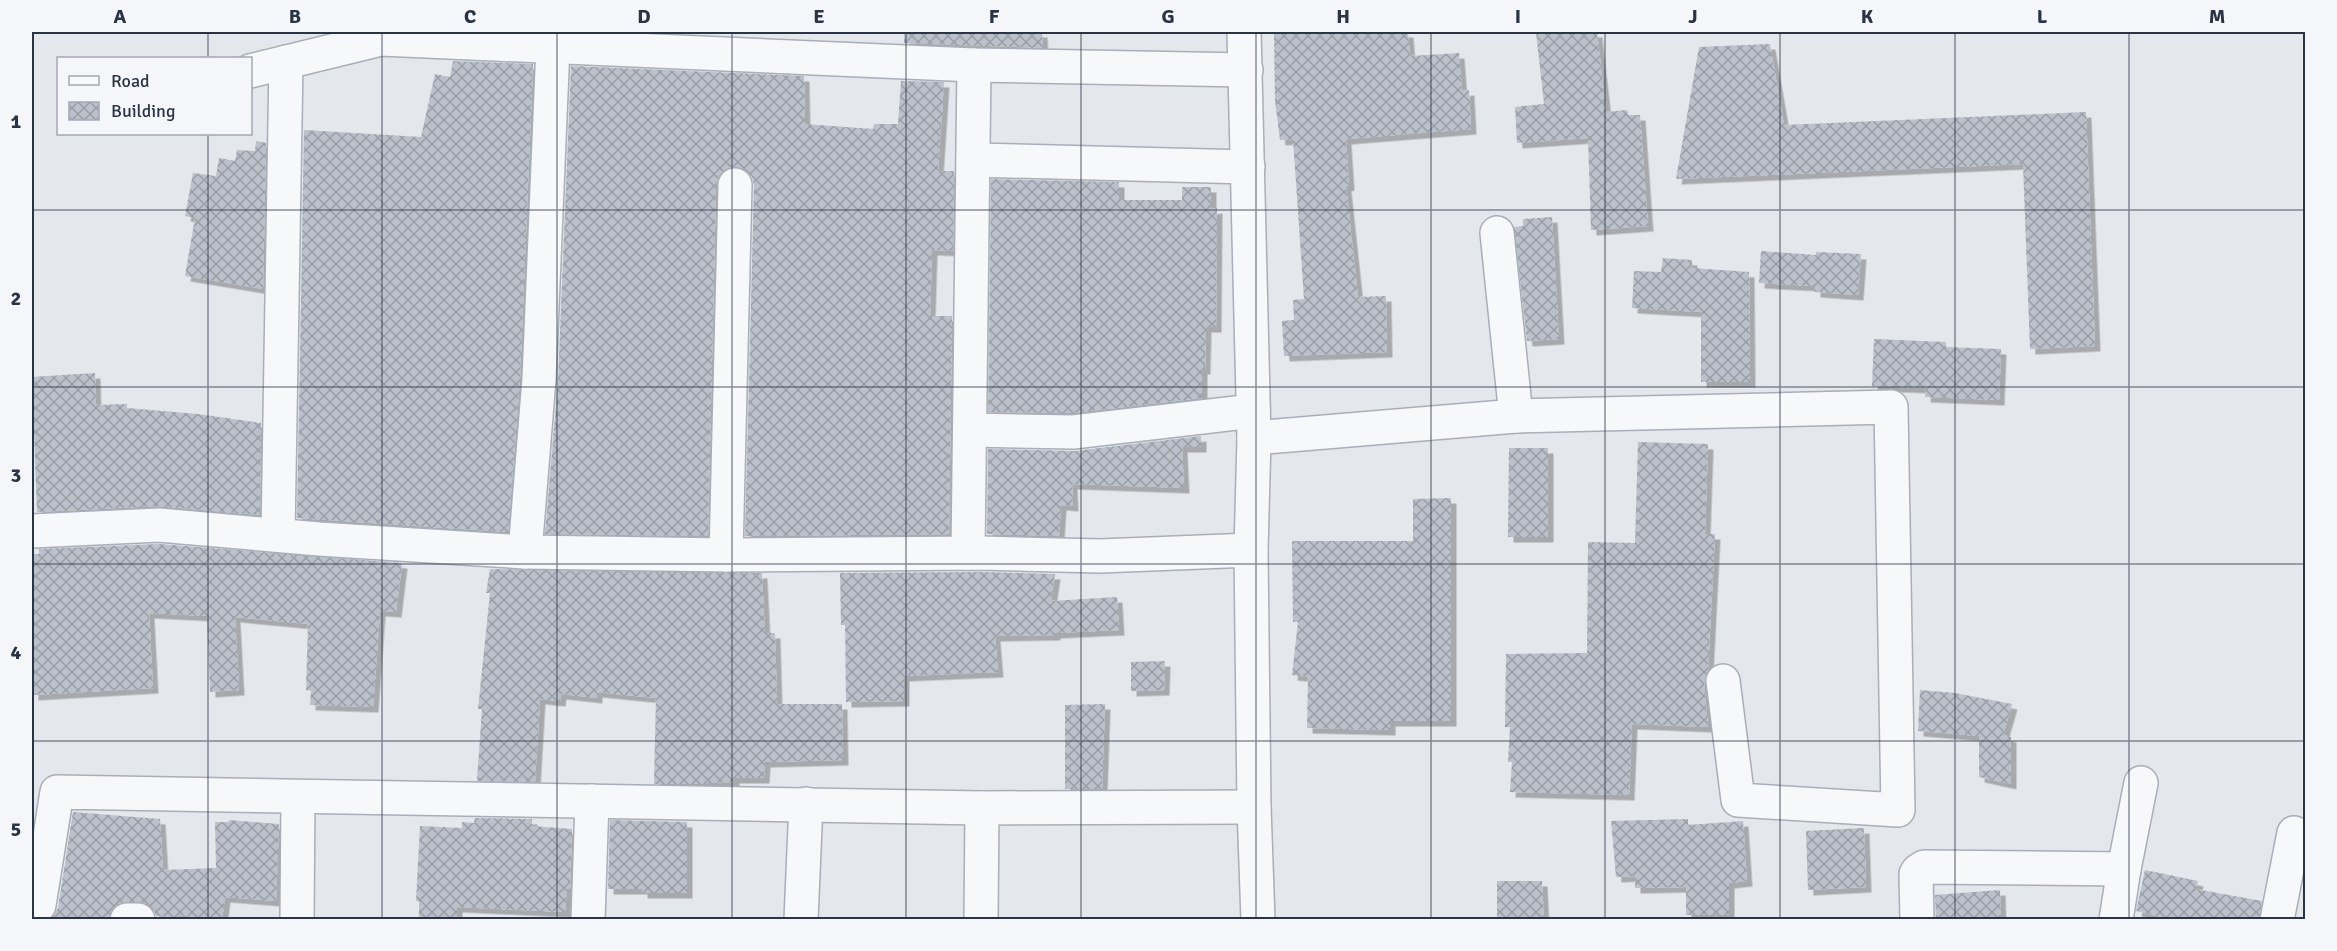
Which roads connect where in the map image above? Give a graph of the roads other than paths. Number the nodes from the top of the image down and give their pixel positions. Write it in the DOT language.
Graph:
graph roads {
  1 [pos="1244,32"];
  2 [pos="500,37"];
  3 [pos="704,42"];
  4 [pos="554,46"];
  5 [pos="286,62"];
  6 [pos="974,65"];
  7 [pos="252,70"];
  8 [pos="1246,70"];
  9 [pos="974,160"];
  10 [pos="1248,167"];
  11 [pos="735,185"];
  12 [pos="1497,233"];
  13 [pos="1516,416"];
  14 [pos="1254,424"];
  15 [pos="971,430"];
  16 [pos="32,531"];
  17 [pos="278,535"];
  18 [pos="1251,550"];
  19 [pos="525,552"];
  20 [pos="968,553"];
  21 [pos="726,555"];
  22 [pos="1723,681"];
  23 [pos="2141,783"];
  24 [pos="298,796"];
  25 [pos="592,801"];
  26 [pos="806,804"];
  27 [pos="1254,807"];
  28 [pos="982,808"];
  29 [pos="2294,833"];
  30 [pos="2124,869"];
  31 [pos="32,904"];
  32 [pos="128,920"];
  33 [pos="138,920"];
  34 [pos="297,920"];
  35 [pos="588,920"];
  36 [pos="801,920"];
  37 [pos="981,920"];
  38 [pos="1258,920"];
  39 [pos="1917,920"];
  40 [pos="2116,920"];
  41 [pos="2277,920"];
  1 -- 8 [label="street"];
  2 -- 4 [label="street"];
  2 -- 5 [label="street"];
  3 -- 4 [label="street"];
  3 -- 6 [label="street"];
  4 -- 19 [label="street"];
  5 -- 7 [label="street"];
  5 -- 17 [label="street"];
  6 -- 8 [label="street"];
  6 -- 9 [label="street"];
  8 -- 10 [label="street"];
  9 -- 10 [label="street"];
  9 -- 15 [label="street"];
  10 -- 14 [label="street"];
  11 -- 21 [label="street"];
  12 -- 13 [label="street"];
  13 -- 14 [label="street"];
  13 -- 22 [label="street"];
  14 -- 15 [label="street"];
  14 -- 18 [label="street"];
  15 -- 20 [label="street"];
  16 -- 17 [label="street"];
  17 -- 19 [label="street"];
  18 -- 20 [label="street"];
  18 -- 27 [label="street"];
  19 -- 21 [label="street"];
  20 -- 21 [label="street"];
  23 -- 30 [label="street"];
  24 -- 25 [label="street"];
  24 -- 31 [label="street"];
  24 -- 34 [label="street"];
  25 -- 26 [label="street"];
  25 -- 35 [label="street"];
  26 -- 28 [label="street"];
  26 -- 36 [label="street"];
  27 -- 28 [label="street"];
  27 -- 38 [label="street"];
  28 -- 37 [label="street"];
  29 -- 41 [label="street"];
  30 -- 39 [label="street"];
  30 -- 40 [label="street"];
  32 -- 33 [label="street"];
}
